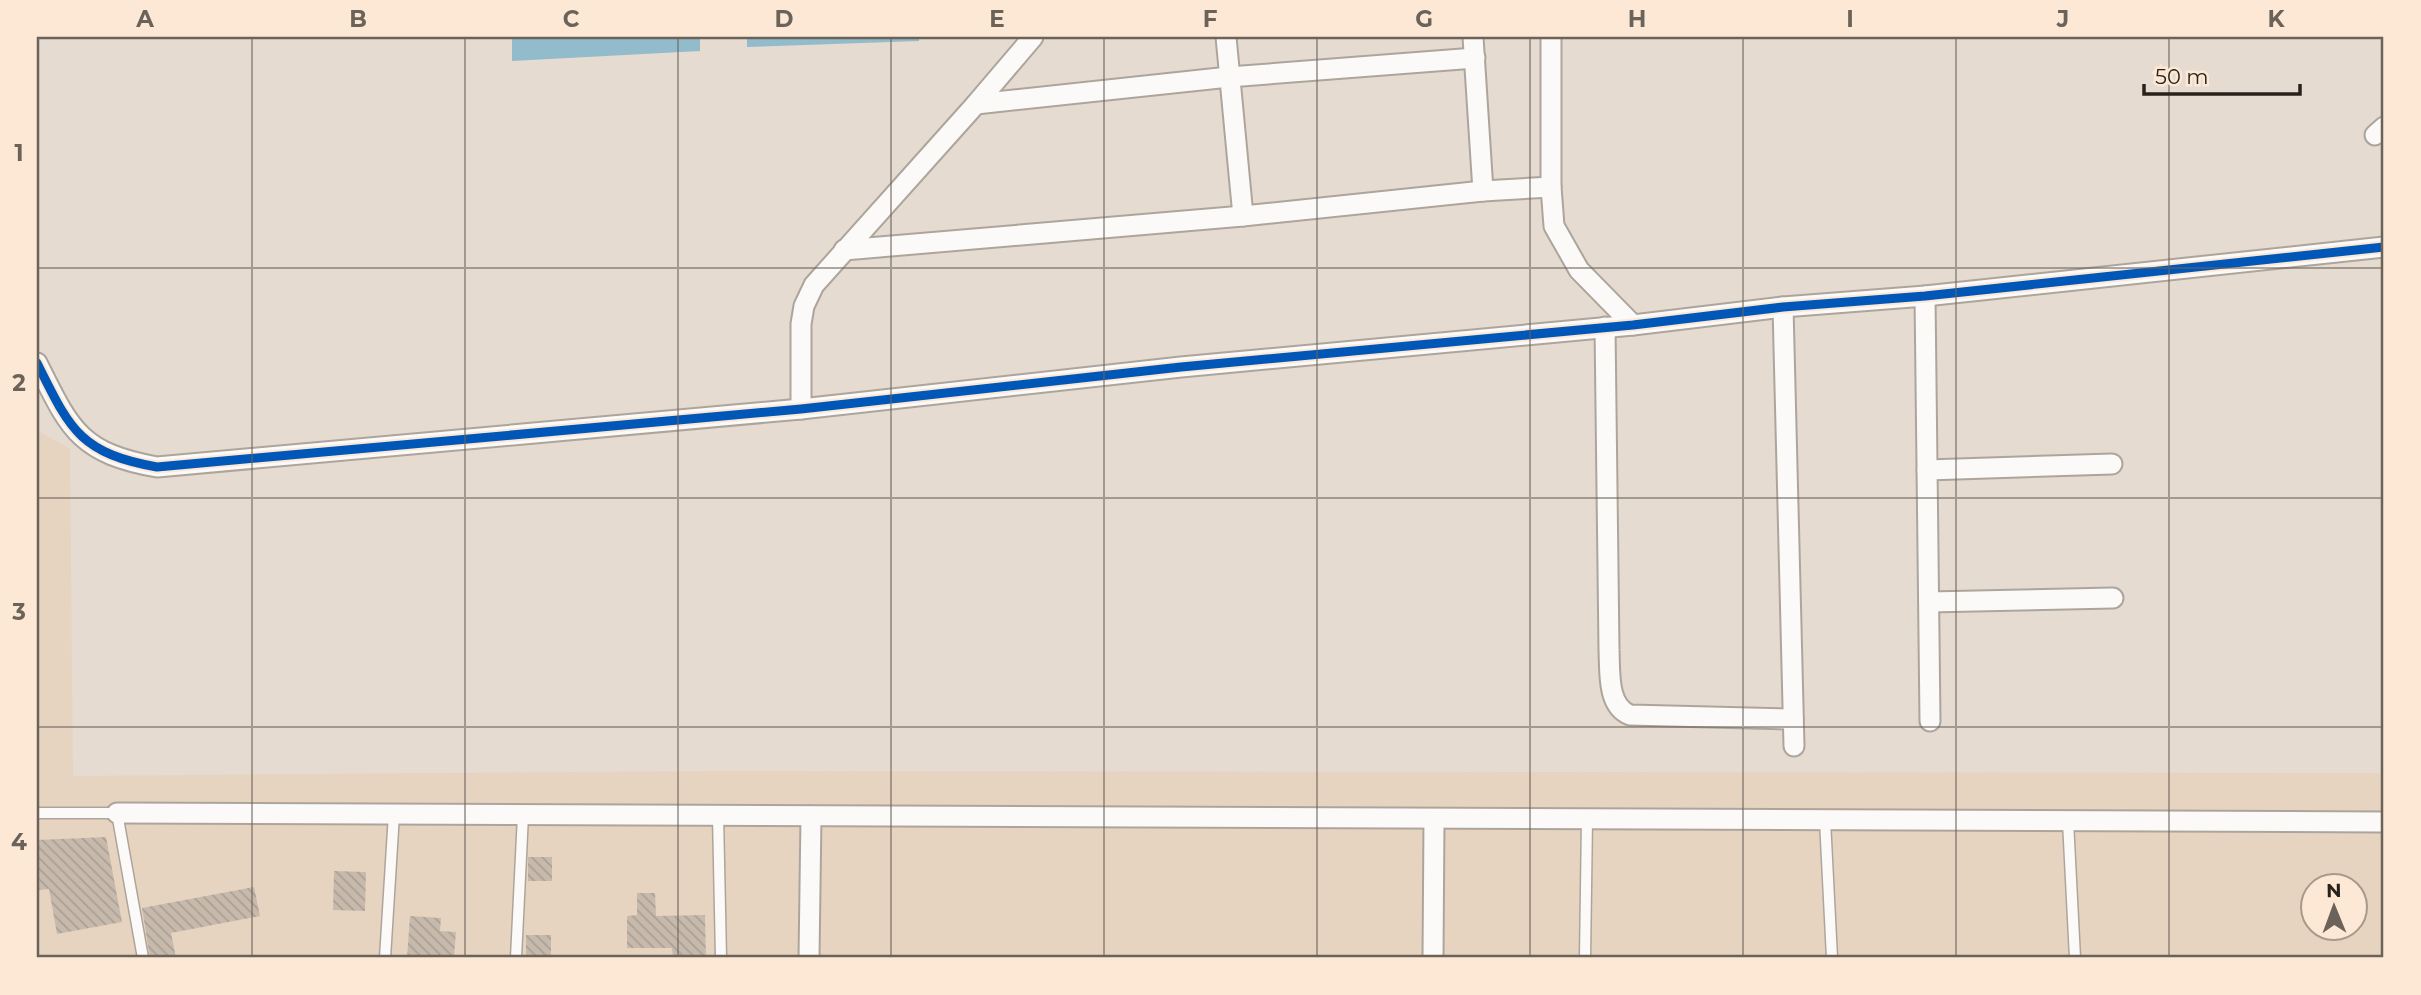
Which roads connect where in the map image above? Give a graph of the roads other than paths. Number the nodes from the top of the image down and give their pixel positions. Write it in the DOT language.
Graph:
graph roads {
  1 [pos="1032,37"];
  2 [pos="1226,37"];
  3 [pos="1473,37"];
  4 [pos="1551,37"];
  5 [pos="1475,58"];
  6 [pos="1229,77"];
  7 [pos="976,104"];
  8 [pos="1551,187"];
  9 [pos="1483,191"];
  10 [pos="1243,216"];
  11 [pos="2384,247"];
  12 [pos="845,250"];
  13 [pos="1925,296"];
  14 [pos="1783,307"];
  15 [pos="1633,325"];
  16 [pos="1605,327"];
  17 [pos="37,363"];
  18 [pos="801,409"];
  19 [pos="2112,464"];
  20 [pos="1927,470"];
  21 [pos="2113,598"];
  22 [pos="1928,602"];
  23 [pos="1793,719"];
  24 [pos="1930,721"];
  25 [pos="1794,746"];
  26 [pos="37,813"];
  27 [pos="117,813"];
  28 [pos="394,814"];
  29 [pos="523,815"];
  30 [pos="718,816"];
  31 [pos="811,816"];
  32 [pos="1434,818"];
  33 [pos="1587,819"];
  34 [pos="1825,820"];
  35 [pos="2068,821"];
  36 [pos="2384,822"];
  37 [pos="143,958"];
  38 [pos="385,958"];
  39 [pos="516,958"];
  40 [pos="721,958"];
  41 [pos="809,958"];
  42 [pos="1433,958"];
  43 [pos="1585,958"];
  44 [pos="1832,958"];
  45 [pos="2075,958"];
  1 -- 7 [label="street"];
  2 -- 6 [label="street"];
  3 -- 5 [label="street"];
  4 -- 8 [label="street"];
  5 -- 6 [label="street"];
  5 -- 9 [label="street"];
  6 -- 7 [label="street"];
  6 -- 10 [label="street"];
  7 -- 12 [label="street"];
  8 -- 9 [label="street"];
  8 -- 15 [label="street"];
  9 -- 10 [label="street"];
  10 -- 12 [label="street"];
  11 -- 13 [label="street"];
  12 -- 18 [label="street"];
  13 -- 14 [label="street"];
  13 -- 20 [label="street"];
  14 -- 15 [label="street"];
  14 -- 23 [label="street"];
  15 -- 16 [label="street"];
  16 -- 18 [label="street"];
  16 -- 23 [label="street"];
  17 -- 18 [label="street"];
  19 -- 20 [label="street"];
  20 -- 22 [label="street"];
  21 -- 22 [label="street"];
  22 -- 24 [label="street"];
  23 -- 25 [label="street"];
  26 -- 27 [label="lane"];
  27 -- 28 [label="street"];
  27 -- 37 [label="lane"];
  28 -- 29 [label="street"];
  28 -- 38 [label="lane"];
  29 -- 30 [label="street"];
  29 -- 39 [label="lane"];
  30 -- 31 [label="street"];
  30 -- 40 [label="lane"];
  31 -- 32 [label="street"];
  31 -- 41 [label="street"];
  32 -- 33 [label="street"];
  32 -- 42 [label="street"];
  33 -- 34 [label="street"];
  33 -- 43 [label="lane"];
  34 -- 35 [label="street"];
  34 -- 44 [label="lane"];
  35 -- 36 [label="street"];
  35 -- 45 [label="lane"];
}
